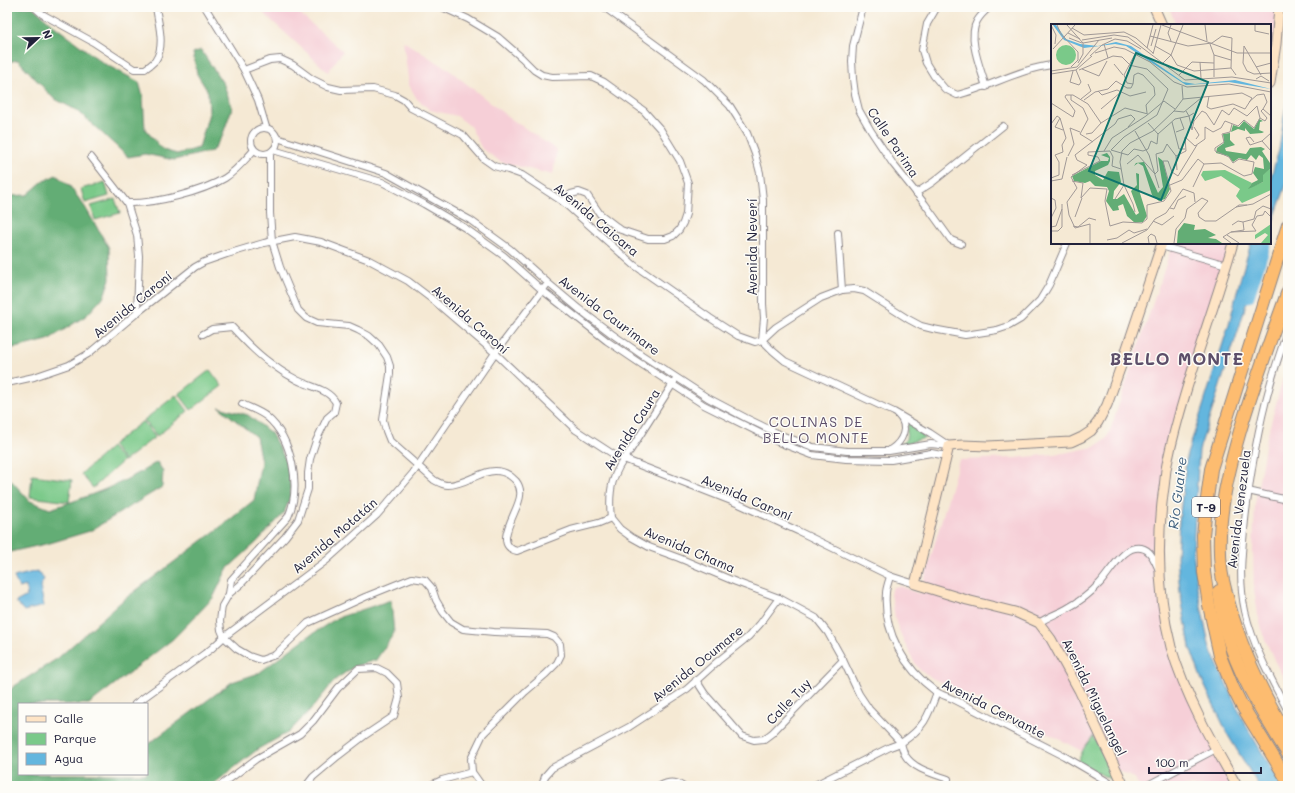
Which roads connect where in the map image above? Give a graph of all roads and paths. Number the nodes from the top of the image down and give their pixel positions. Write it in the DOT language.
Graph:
graph roads {
  1 [pos="34,7"];
  2 [pos="156,7"];
  3 [pos="205,7"];
  4 [pos="442,7"];
  5 [pos="604,7"];
  6 [pos="863,7"];
  7 [pos="937,7"];
  8 [pos="990,7"];
  9 [pos="1279,7"];
  10 [pos="1155,8"];
  11 [pos="1162,24"];
  12 [pos="1051,65"];
  13 [pos="244,70"];
  14 [pos="1271,76"];
  15 [pos="986,87"];
  16 [pos="1003,126"];
  17 [pos="266,127"];
  18 [pos="277,138"];
  19 [pos="254,150"];
  20 [pos="272,152"];
  21 [pos="91,157"];
  22 [pos="916,193"];
  23 [pos="563,202"];
  24 [pos="128,203"];
  25 [pos="1288,225"];
  26 [pos="838,233"];
  27 [pos="272,241"];
  28 [pos="961,244"];
  29 [pos="1067,244"];
  30 [pos="1233,244"];
  31 [pos="1161,245"];
  32 [pos="1226,264"];
  33 [pos="548,283"];
  34 [pos="542,290"];
  35 [pos="842,290"];
  36 [pos="1288,291"];
  37 [pos="137,313"];
  38 [pos="1288,328"];
  39 [pos="204,334"];
  40 [pos="762,340"];
  41 [pos="495,354"];
  42 [pos="677,377"];
  43 [pos="7,383"];
  44 [pos="672,384"];
  45 [pos="242,404"];
  46 [pos="894,412"];
  47 [pos="949,446"];
  48 [pos="889,451"];
  49 [pos="947,456"];
  50 [pos="623,459"];
  51 [pos="418,466"];
  52 [pos="1248,491"];
  53 [pos="1288,500"];
  54 [pos="611,518"];
  55 [pos="1220,539"];
  56 [pos="1159,570"];
  57 [pos="890,576"];
  58 [pos="915,584"];
  59 [pos="229,594"];
  60 [pos="779,598"];
  61 [pos="1039,623"];
  62 [pos="224,637"];
  63 [pos="843,660"];
  64 [pos="696,680"];
  65 [pos="936,692"];
  66 [pos="136,703"];
  67 [pos="1288,711"];
  68 [pos="1288,736"];
  69 [pos="901,743"];
  70 [pos="1216,749"];
  71 [pos="1288,754"];
  72 [pos="472,772"];
  73 [pos="948,778"];
  74 [pos="1288,781"];
  75 [pos="220,786"];
  76 [pos="306,786"];
  77 [pos="429,786"];
  78 [pos="482,786"];
  79 [pos="542,786"];
  80 [pos="660,786"];
  81 [pos="682,786"];
  82 [pos="813,786"];
  83 [pos="1115,786"];
  84 [pos="1124,786"];
  85 [pos="1146,786"];
  86 [pos="1237,786"];
  1 -- 2 [label="street"];
  3 -- 13 [label="street"];
  4 -- 23 [label="street"];
  5 -- 40 [label="street, Avenida Neverí"];
  6 -- 22 [label="street, Calle Parima"];
  7 -- 15 [label="street"];
  8 -- 15 [label="street"];
  9 -- 14 [label="street"];
  10 -- 11 [label="street"];
  12 -- 15 [label="street"];
  13 -- 17 [label="street"];
  13 -- 23 [label="street, Avenida Caicara"];
  16 -- 22 [label="street, Calle Parima"];
  17 -- 18 [label="street"];
  17 -- 19 [label="street"];
  18 -- 20 [label="street"];
  18 -- 33 [label="street, Avenida Caurimare"];
  19 -- 20 [label="street"];
  19 -- 24 [label="street"];
  20 -- 27 [label="street"];
  20 -- 34 [label="street, Avenida Caurimare"];
  21 -- 24 [label="street"];
  22 -- 28 [label="street, Calle Parima"];
  23 -- 40 [label="street, Avenida Caicara"];
  24 -- 37 [label="street"];
  25 -- 74 [label="highway, T-9"];
  26 -- 35 [label="street"];
  27 -- 37 [label="street, Avenida Caroní"];
  27 -- 41 [label="street, Avenida Caroní"];
  27 -- 51 [label="street"];
  29 -- 35 [label="street"];
  30 -- 32 [label="street"];
  31 -- 32 [label="street"];
  31 -- 47 [label="street"];
  32 -- 56 [label="street"];
  33 -- 34 [label="street, Avenida Motatán"];
  33 -- 42 [label="street, Avenida Caurimare"];
  34 -- 41 [label="street, Avenida Motatán"];
  34 -- 44 [label="street, Avenida Caurimare"];
  35 -- 40 [label="street"];
  36 -- 55 [label="highway, T-9"];
  37 -- 43 [label="street, Avenida Caroní"];
  38 -- 52 [label="street, Avenida Venezuela"];
  39 -- 59 [label="street"];
  40 -- 46 [label="street"];
  41 -- 50 [label="street, Avenida Caroní"];
  41 -- 51 [label="street, Avenida Motatán"];
  42 -- 44 [label="street, Avenida Caura"];
  42 -- 48 [label="street, Avenida Caurimare"];
  44 -- 49 [label="street, Avenida Caurimare"];
  44 -- 50 [label="street, Avenida Caura"];
  45 -- 59 [label="street"];
  46 -- 47 [label="street"];
  46 -- 48 [label="street"];
  47 -- 48 [label="street, Avenida Caurimare"];
  47 -- 49 [label="street"];
  49 -- 58 [label="street"];
  50 -- 54 [label="street, Avenida Caura"];
  50 -- 57 [label="street, Avenida Caroní"];
  51 -- 54 [label="street"];
  51 -- 62 [label="street, Avenida Motatán"];
  52 -- 53 [label="street"];
  52 -- 67 [label="street, Avenida Venezuela"];
  54 -- 60 [label="street, Avenida Chama"];
  55 -- 68 [label="highway, T-9"];
  55 -- 71 [label="highway"];
  56 -- 61 [label="street"];
  56 -- 70 [label="street"];
  57 -- 58 [label="street, Avenida Caroní"];
  57 -- 65 [label="street, Avenida Cervante"];
  58 -- 61 [label="street"];
  59 -- 62 [label="street"];
  60 -- 63 [label="street, Avenida Chama"];
  60 -- 64 [label="street, Avenida Ocumare"];
  61 -- 84 [label="street, Avenida Miguelangel"];
  62 -- 66 [label="street, Avenida Motatán"];
  62 -- 72 [label="street"];
  63 -- 64 [label="street, Calle Tuy"];
  63 -- 69 [label="street, Avenida Chama"];
  64 -- 79 [label="street, Avenida Ocumare"];
  65 -- 69 [label="street"];
  65 -- 83 [label="street, Avenida Cervante"];
  69 -- 73 [label="street, Avenida Chama"];
  69 -- 82 [label="street"];
  70 -- 85 [label="street"];
  70 -- 86 [label="street"];
  72 -- 77 [label="street"];
  72 -- 78 [label="street"];
  75 -- 76 [label="street"];
  80 -- 81 [label="street"];
}
